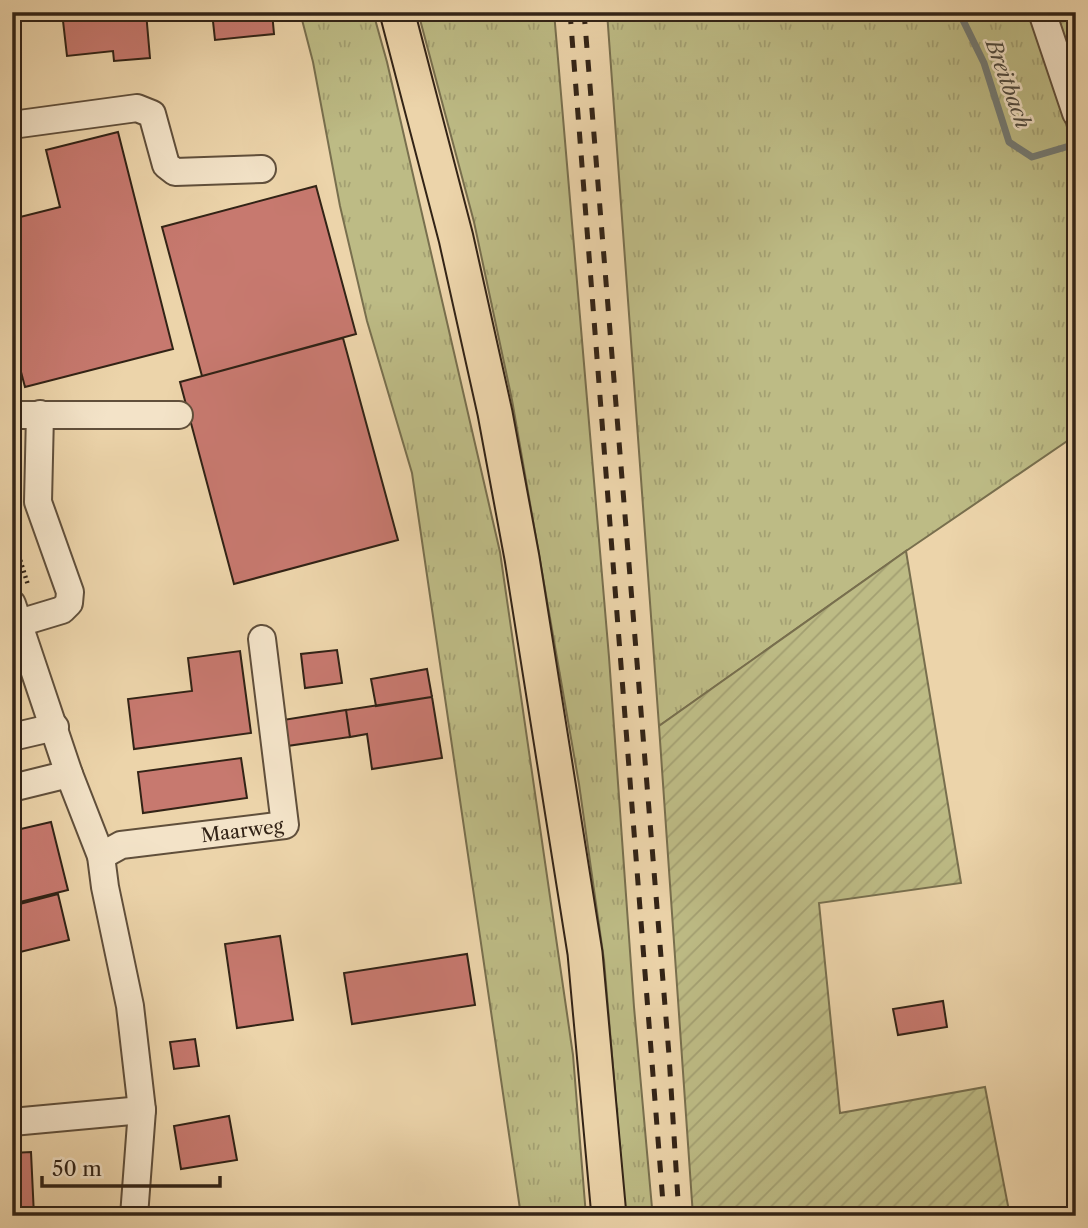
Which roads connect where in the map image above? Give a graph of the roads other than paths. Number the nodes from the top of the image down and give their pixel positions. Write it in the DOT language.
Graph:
graph roads {
  1 [pos="397,12"];
  2 [pos="1042,12"];
  3 [pos="1076,113"];
  4 [pos="12,125"];
  5 [pos="262,169"];
  6 [pos="40,414"];
  7 [pos="12,415"];
  8 [pos="179,415"];
  9 [pos="16,624"];
  10 [pos="262,639"];
  11 [pos="55,727"];
  12 [pos="12,737"];
  13 [pos="69,774"];
  14 [pos="12,788"];
  15 [pos="101,856"];
  16 [pos="142,1111"];
  17 [pos="12,1122"];
  18 [pos="134,1216"];
  19 [pos="610,1216"];
  1 -- 19 [label="main road"];
  2 -- 3 [label="street"];
  4 -- 5 [label="street"];
  6 -- 7 [label="street"];
  6 -- 8 [label="street"];
  6 -- 9 [label="street"];
  9 -- 11 [label="street"];
  10 -- 15 [label="street, Maarweg"];
  11 -- 12 [label="street"];
  11 -- 13 [label="street"];
  13 -- 14 [label="street"];
  13 -- 15 [label="street"];
  15 -- 16 [label="street"];
  16 -- 17 [label="street"];
  16 -- 18 [label="street"];
}
